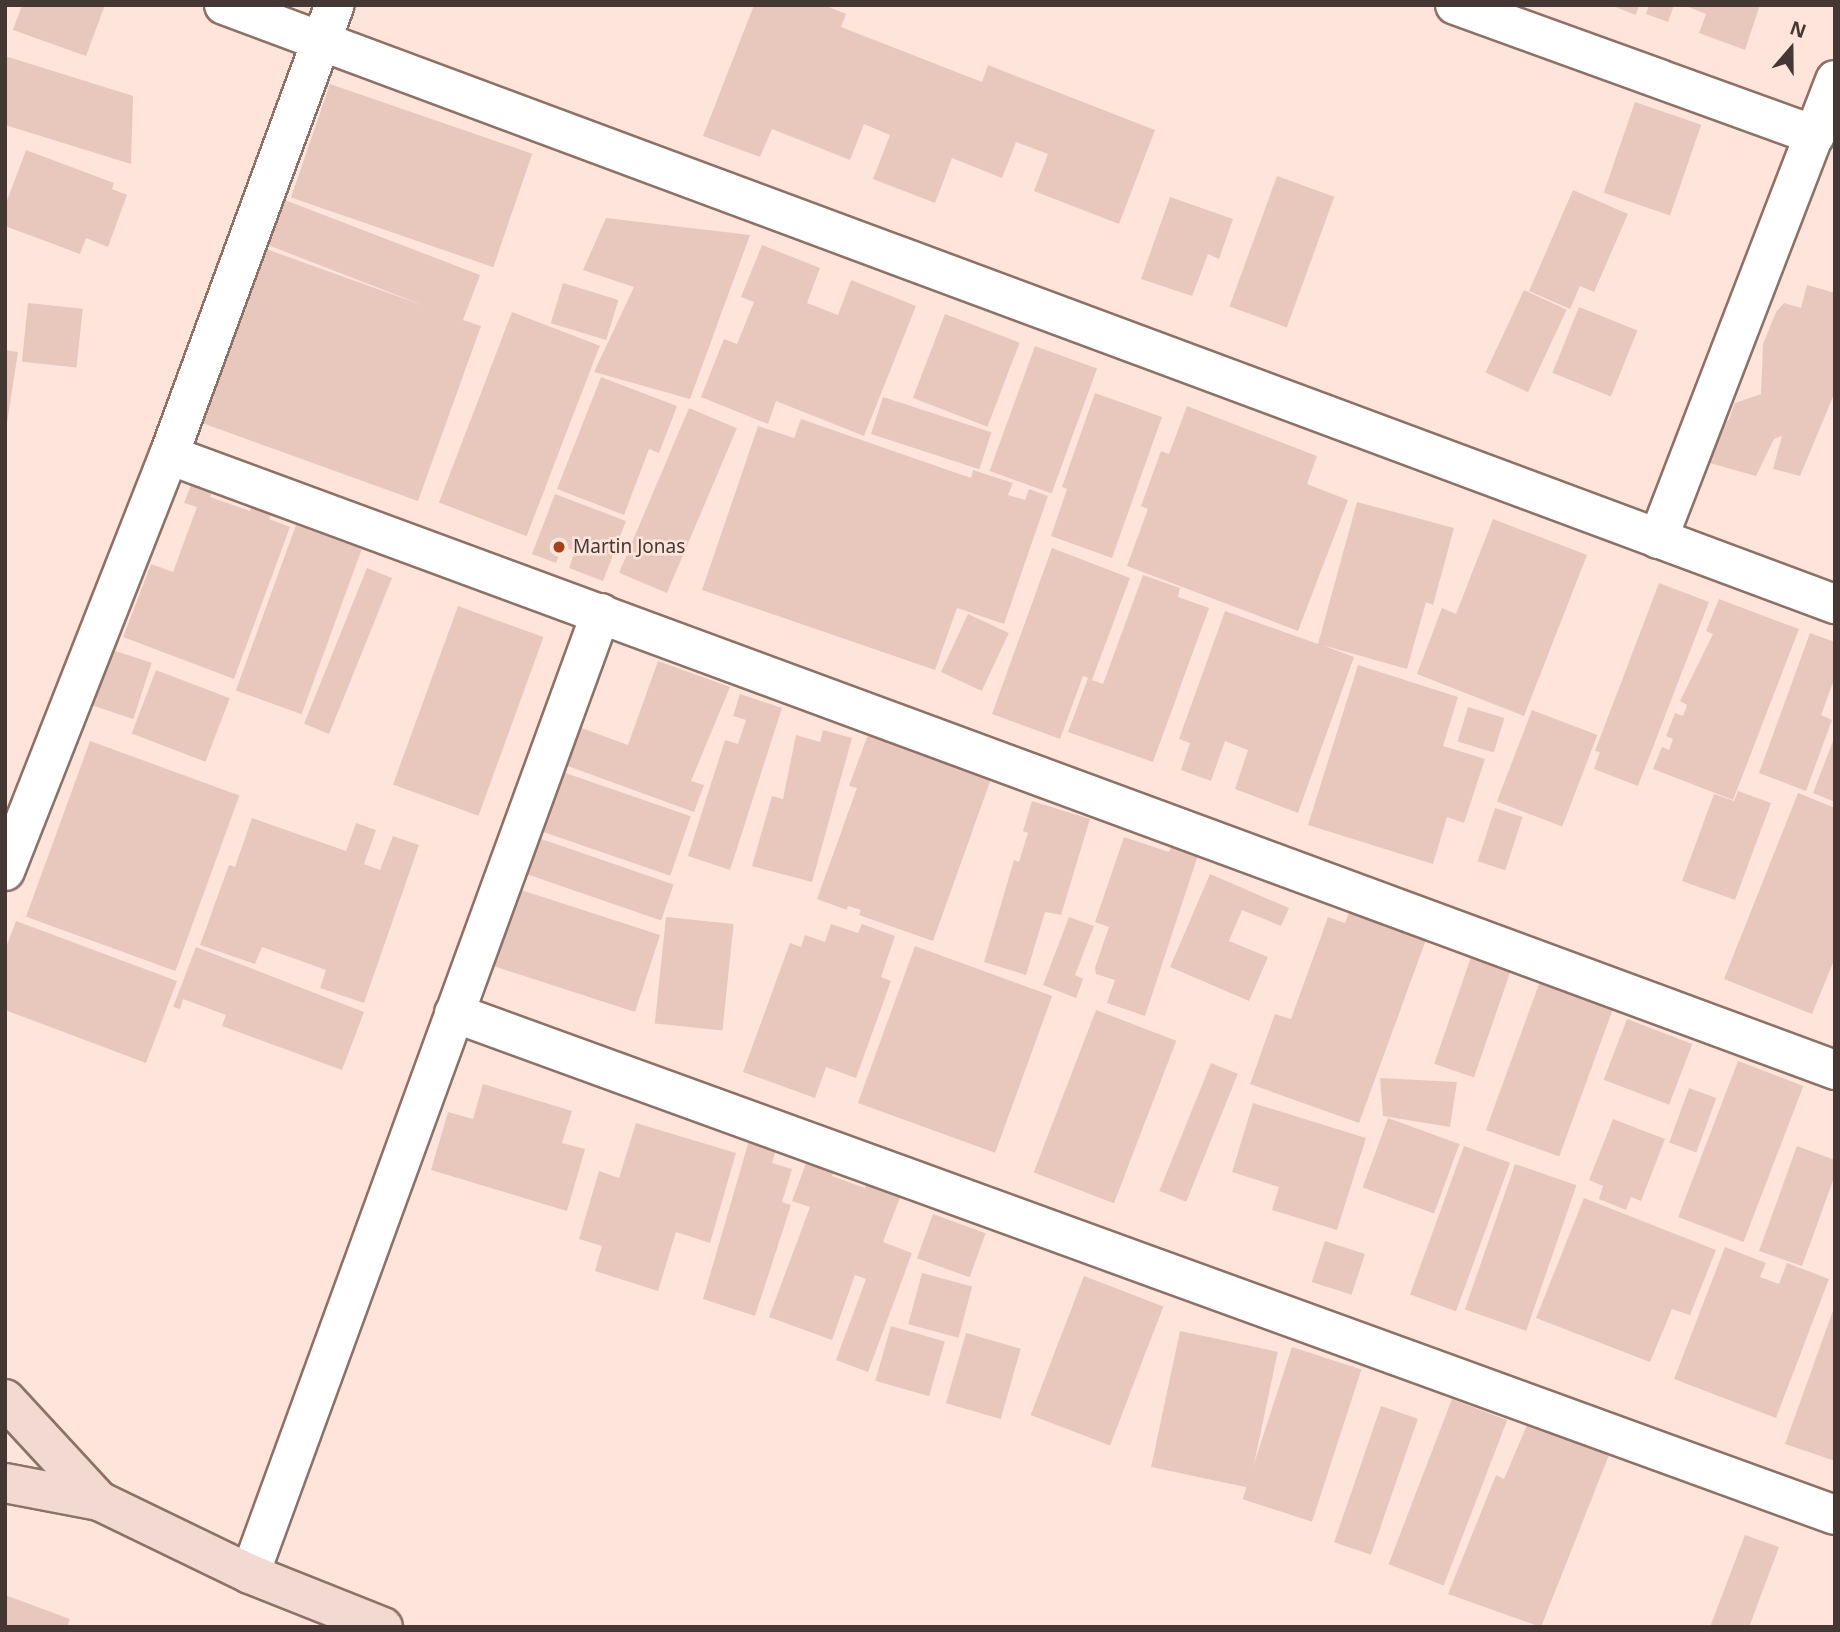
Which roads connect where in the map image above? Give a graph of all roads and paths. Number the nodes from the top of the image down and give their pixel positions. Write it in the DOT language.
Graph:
graph roads {
  1 [pos="223,5"];
  2 [pos="335,5"];
  3 [pos="1455,5"];
  4 [pos="322,42"];
  5 [pos="1835,80"];
  6 [pos="1815,135"];
  7 [pos="169,455"];
  8 [pos="1658,539"];
  9 [pos="1835,604"];
  10 [pos="601,613"];
  11 [pos="5,871"];
  12 [pos="454,1013"];
  13 [pos="1835,1070"];
  14 [pos="5,1399"];
  15 [pos="5,1483"];
  16 [pos="99,1501"];
  17 [pos="1835,1515"];
  18 [pos="250,1573"];
  19 [pos="383,1627"];
  1 -- 4 [label="street"];
  2 -- 4 [label="street"];
  3 -- 6 [label="street"];
  4 -- 7 [label="street"];
  4 -- 8 [label="street"];
  5 -- 6 [label="street"];
  6 -- 8 [label="street"];
  7 -- 10 [label="street"];
  7 -- 11 [label="street"];
  8 -- 9 [label="street"];
  10 -- 12 [label="street"];
  10 -- 13 [label="street"];
  12 -- 17 [label="street"];
  12 -- 18 [label="street"];
  14 -- 16 [label="street"];
  15 -- 16 [label="street"];
  16 -- 18 [label="street"];
  18 -- 19 [label="street"];
}
